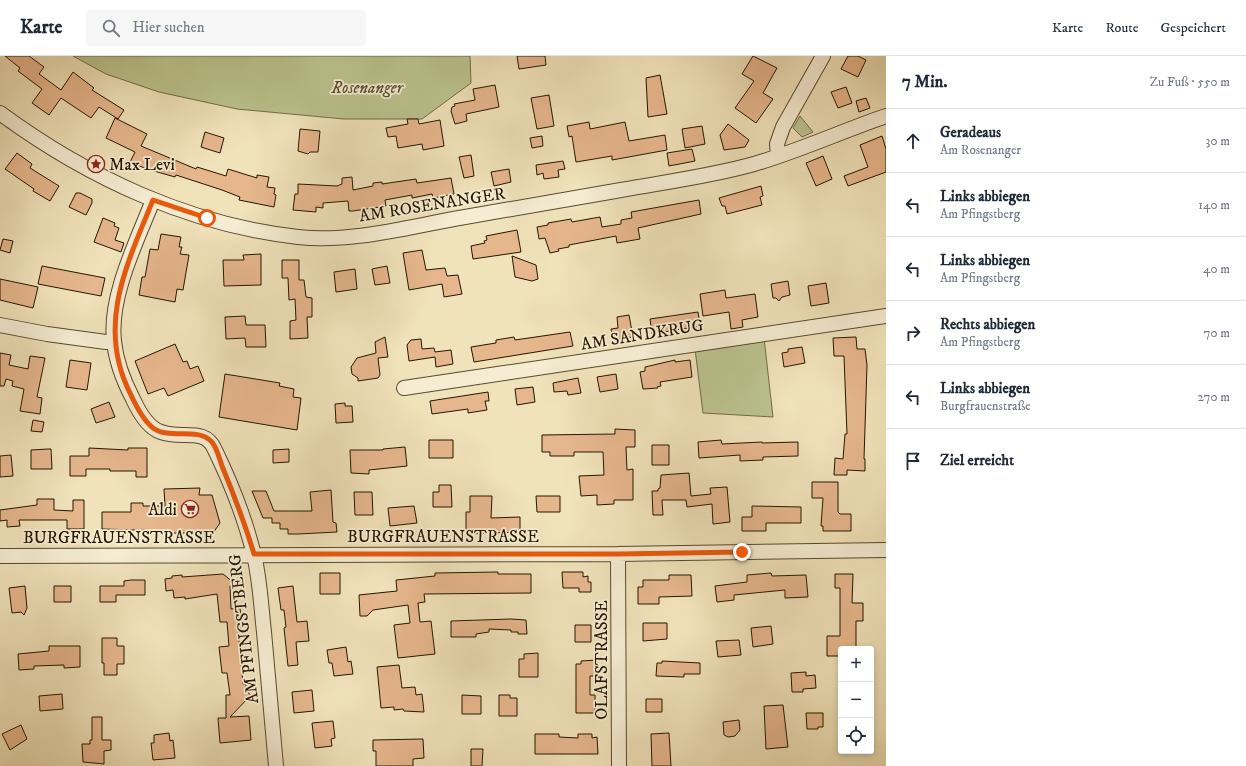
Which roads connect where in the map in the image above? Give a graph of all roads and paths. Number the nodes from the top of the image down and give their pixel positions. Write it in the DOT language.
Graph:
graph roads {
  1 [pos="823,56"];
  2 [pos="0,113"];
  3 [pos="886,116"];
  4 [pos="778,155"];
  5 [pos="153,200"];
  6 [pos="886,316"];
  7 [pos="0,325"];
  8 [pos="114,341"];
  9 [pos="404,388"];
  10 [pos="886,550"];
  11 [pos="254,554"];
  12 [pos="618,554"];
  13 [pos="0,556"];
  14 [pos="276,766"];
  15 [pos="620,766"];
  1 -- 4 [label="street"];
  2 -- 5 [label="street, AM ROSENANGER"];
  3 -- 4 [label="street, AM ROSENANGER"];
  4 -- 5 [label="street, AM ROSENANGER"];
  5 -- 8 [label="street, AM PFINGSTBERG"];
  6 -- 9 [label="street, AM SANDKRUG"];
  7 -- 8 [label="street"];
  8 -- 11 [label="street, AM PFINGSTBERG"];
  10 -- 12 [label="street, BURGFRAUENSTRASSE"];
  11 -- 12 [label="street, BURGFRAUENSTRASSE"];
  11 -- 13 [label="street, BURGFRAUENSTRASSE"];
  11 -- 14 [label="street, AM PFINGSTBERG"];
  12 -- 15 [label="street, OLAFSTRASSE"];
}
